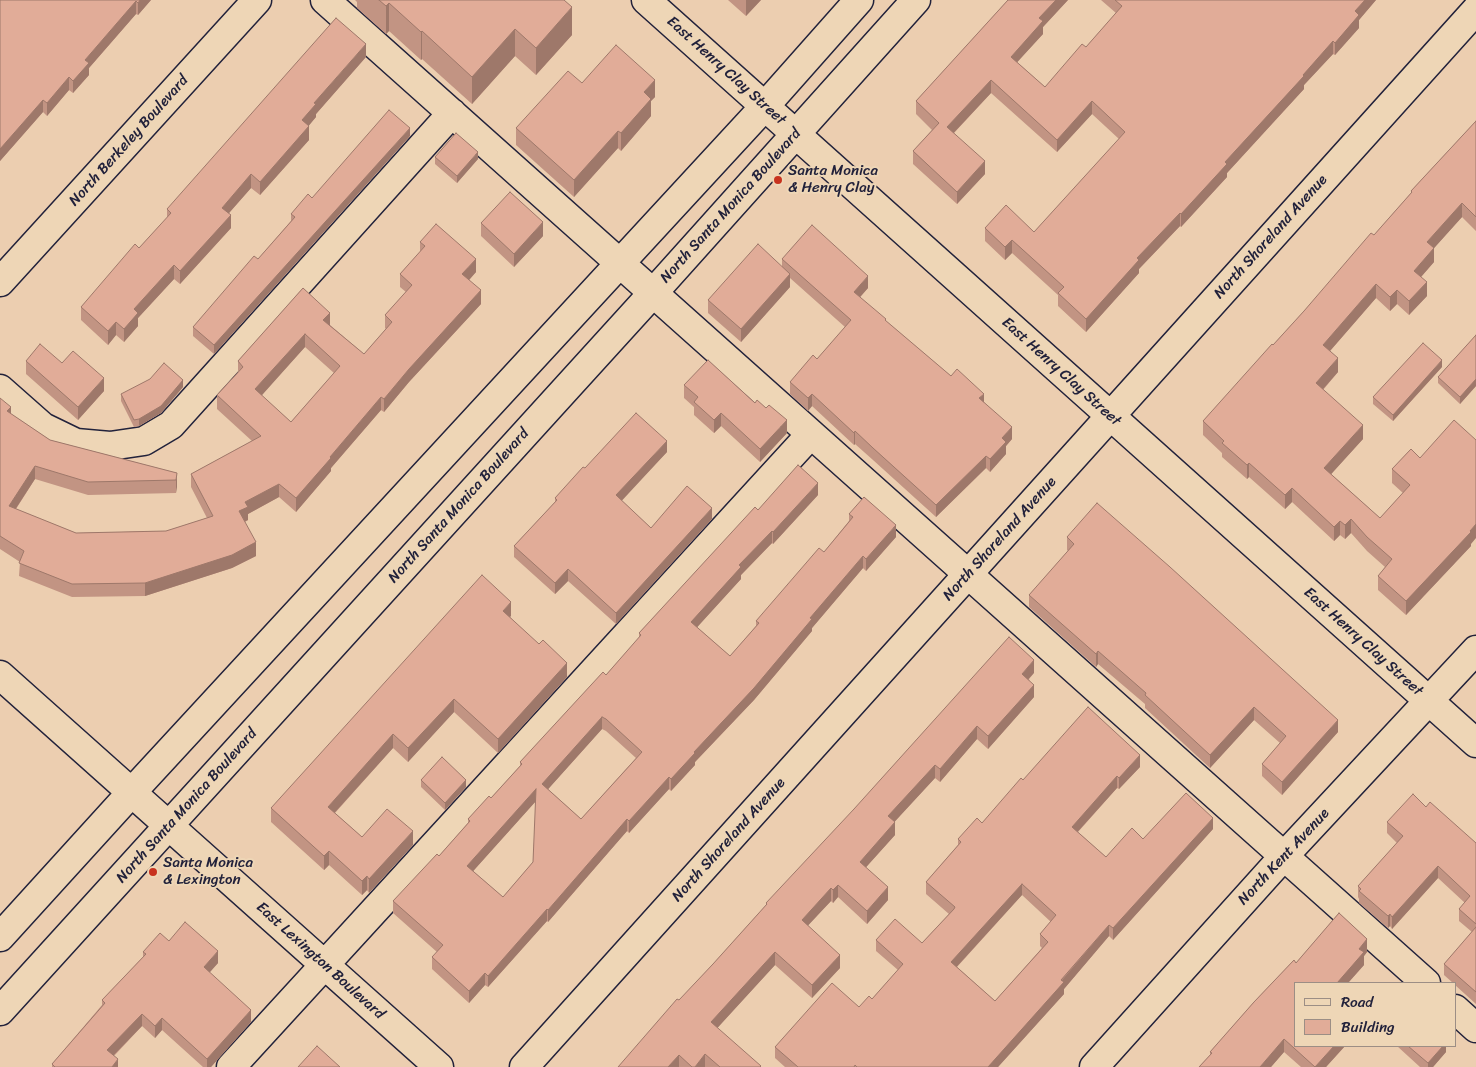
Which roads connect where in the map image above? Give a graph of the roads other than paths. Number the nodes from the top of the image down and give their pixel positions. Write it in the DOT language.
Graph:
graph roads {
  1 [pos="257,0"];
  2 [pos="325,0"];
  3 [pos="646,0"];
  4 [pos="858,0"];
  5 [pos="916,0"];
  6 [pos="1476,10"];
  7 [pos="765,106"];
  8 [pos="452,114"];
  9 [pos="797,134"];
  10 [pos="619,262"];
  11 [pos="0,282"];
  12 [pos="653,293"];
  13 [pos="0,389"];
  14 [pos="1110,416"];
  15 [pos="811,434"];
  16 [pos="968,575"];
  17 [pos="1476,650"];
  18 [pos="0,674"];
  19 [pos="1430,701"];
  20 [pos="1476,743"];
  21 [pos="131,793"];
  22 [pos="169,826"];
  23 [pos="1284,856"];
  24 [pos="0,937"];
  25 [pos="324,965"];
  26 [pos="1425,982"];
  27 [pos="1456,1010"];
  28 [pos="0,1011"];
  29 [pos="1476,1028"];
  30 [pos="231,1067"];
  31 [pos="439,1067"];
  32 [pos="524,1067"];
  33 [pos="1094,1067"];
  1 -- 11 [label="street, North Berkeley Boulevard"];
  2 -- 8 [label="street"];
  3 -- 7 [label="street, East Henry Clay Street"];
  4 -- 7 [label="street"];
  5 -- 9 [label="street, North Santa Monica Boulevard"];
  6 -- 14 [label="street, North Shoreland Avenue"];
  7 -- 9 [label="street, East Henry Clay Street"];
  7 -- 10 [label="street"];
  8 -- 10 [label="street"];
  8 -- 13 [label="street"];
  9 -- 12 [label="street, North Santa Monica Boulevard"];
  9 -- 14 [label="street, East Henry Clay Street"];
  10 -- 12 [label="street"];
  10 -- 21 [label="street"];
  12 -- 15 [label="street"];
  12 -- 22 [label="street, North Santa Monica Boulevard"];
  14 -- 16 [label="street, North Shoreland Avenue"];
  14 -- 19 [label="street, East Henry Clay Street"];
  15 -- 16 [label="street"];
  15 -- 25 [label="street"];
  16 -- 23 [label="street"];
  16 -- 32 [label="street, North Shoreland Avenue"];
  17 -- 19 [label="street, North Kent Avenue"];
  18 -- 21 [label="street, East Lexington Boulevard"];
  19 -- 20 [label="street, East Henry Clay Street"];
  19 -- 23 [label="street, North Kent Avenue"];
  21 -- 22 [label="street, East Lexington Boulevard"];
  21 -- 24 [label="street"];
  22 -- 25 [label="street, East Lexington Boulevard"];
  22 -- 28 [label="street, North Santa Monica Boulevard"];
  23 -- 26 [label="street"];
  23 -- 33 [label="street, North Kent Avenue"];
  25 -- 30 [label="street"];
  25 -- 31 [label="street, East Lexington Boulevard"];
  27 -- 29 [label="street"];
}
